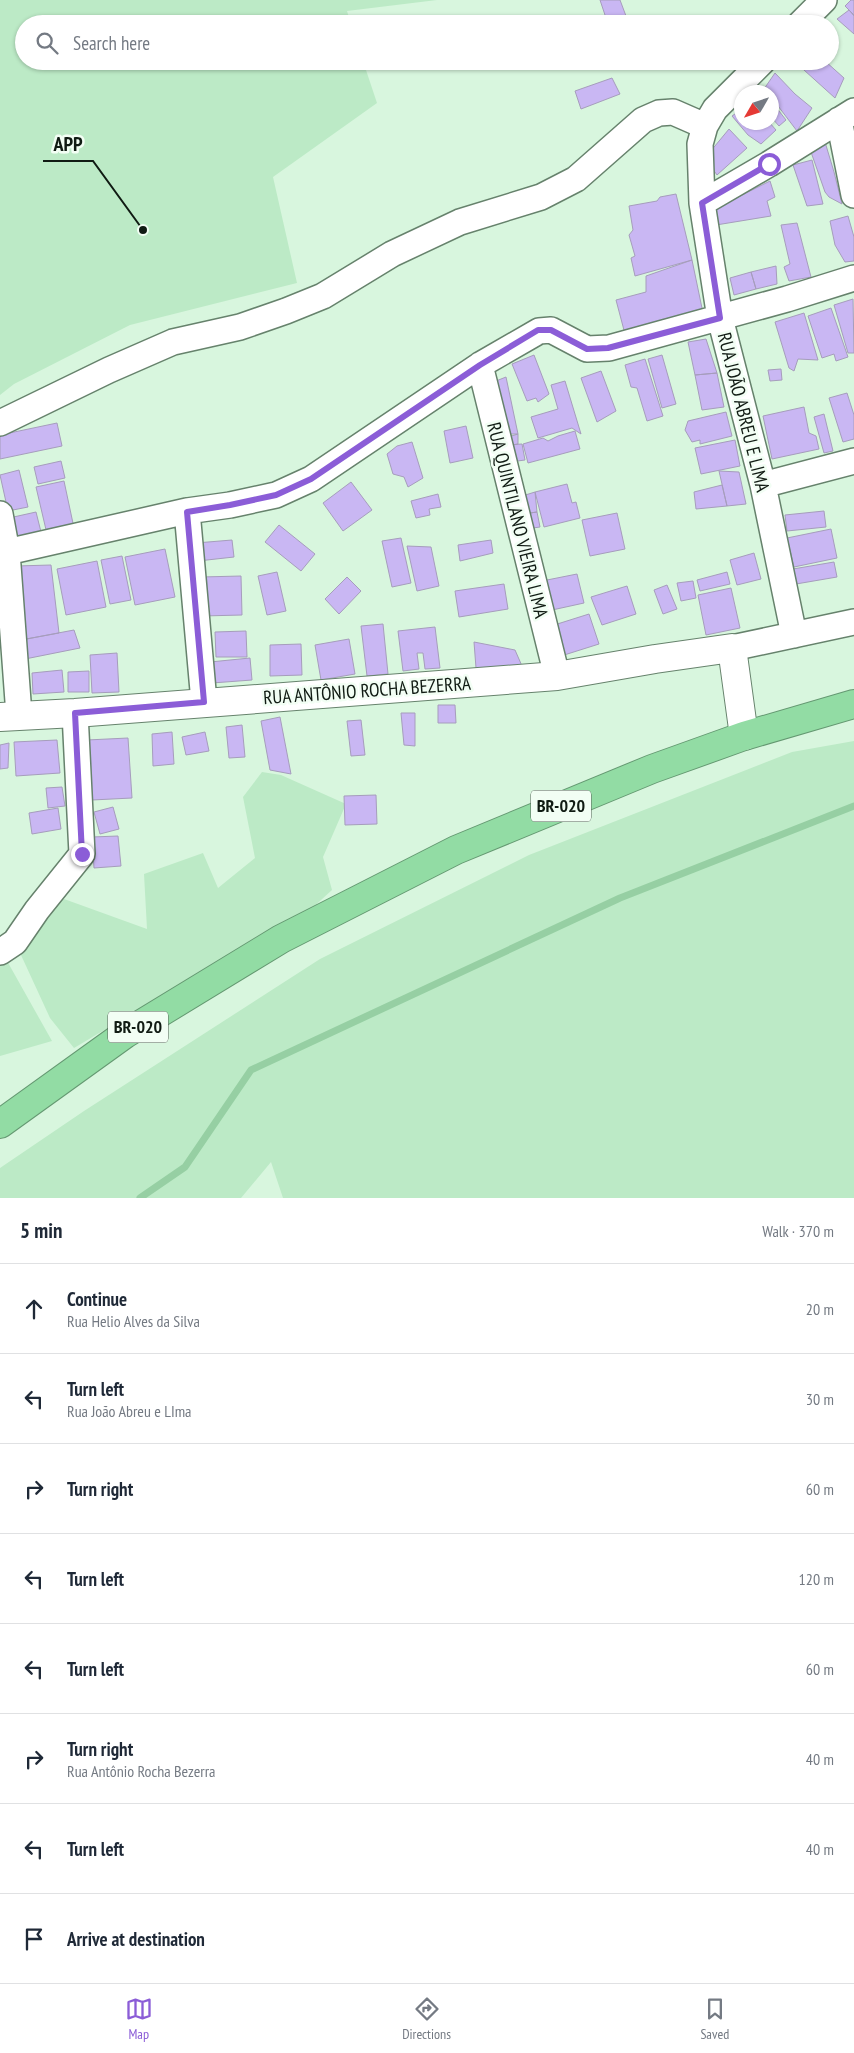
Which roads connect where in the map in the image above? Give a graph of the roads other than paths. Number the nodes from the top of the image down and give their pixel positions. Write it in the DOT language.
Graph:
graph roads {
  1 [pos="824,0"];
  2 [pos="809,15"];
  3 [pos="754,70"];
  4 [pos="846,116"];
  5 [pos="705,126"];
  6 [pos="854,195"];
  7 [pos="702,203"];
  8 [pos="854,278"];
  9 [pos="720,318"];
  10 [pos="480,365"];
  11 [pos="0,423"];
  12 [pos="854,461"];
  13 [pos="763,485"];
  14 [pos="187,512"];
  15 [pos="0,514"];
  16 [pos="7,552"];
  17 [pos="854,622"];
  18 [pos="794,635"];
  19 [pos="732,648"];
  20 [pos="557,676"];
  21 [pos="204,702"];
  22 [pos="854,704"];
  23 [pos="75,713"];
  24 [pos="10,716"];
  25 [pos="744,736"];
  26 [pos="0,952"];
  27 [pos="0,1124"];
  1 -- 2 [label="street"];
  3 -- 5 [label="street, RUA JOÃO ABREU E LIMA"];
  4 -- 6 [label="street"];
  4 -- 7 [label="street"];
  5 -- 7 [label="street, RUA JOÃO ABREU E LIMA"];
  5 -- 11 [label="street"];
  7 -- 9 [label="street, RUA JOÃO ABREU E LIMA"];
  8 -- 9 [label="street"];
  9 -- 10 [label="street"];
  9 -- 13 [label="street, RUA JOÃO ABREU E LIMA"];
  10 -- 14 [label="street"];
  10 -- 20 [label="street, RUA QUINTILANO VIEIRA LIMA"];
  12 -- 13 [label="street"];
  13 -- 18 [label="street, RUA JOÃO ABREU E LIMA"];
  14 -- 16 [label="street"];
  14 -- 21 [label="street"];
  15 -- 16 [label="street"];
  16 -- 24 [label="street"];
  17 -- 18 [label="street"];
  18 -- 19 [label="street"];
  19 -- 20 [label="street, RUA ANTÔNIO ROCHA BEZERRA"];
  19 -- 25 [label="street"];
  20 -- 21 [label="street, RUA ANTÔNIO ROCHA BEZERRA"];
  21 -- 23 [label="street, RUA ANTÔNIO ROCHA BEZERRA"];
  22 -- 25 [label="highway, BR-020"];
  23 -- 24 [label="street, RUA ANTÔNIO ROCHA BEZERRA"];
  23 -- 26 [label="street"];
  25 -- 27 [label="highway, BR-020"];
}
